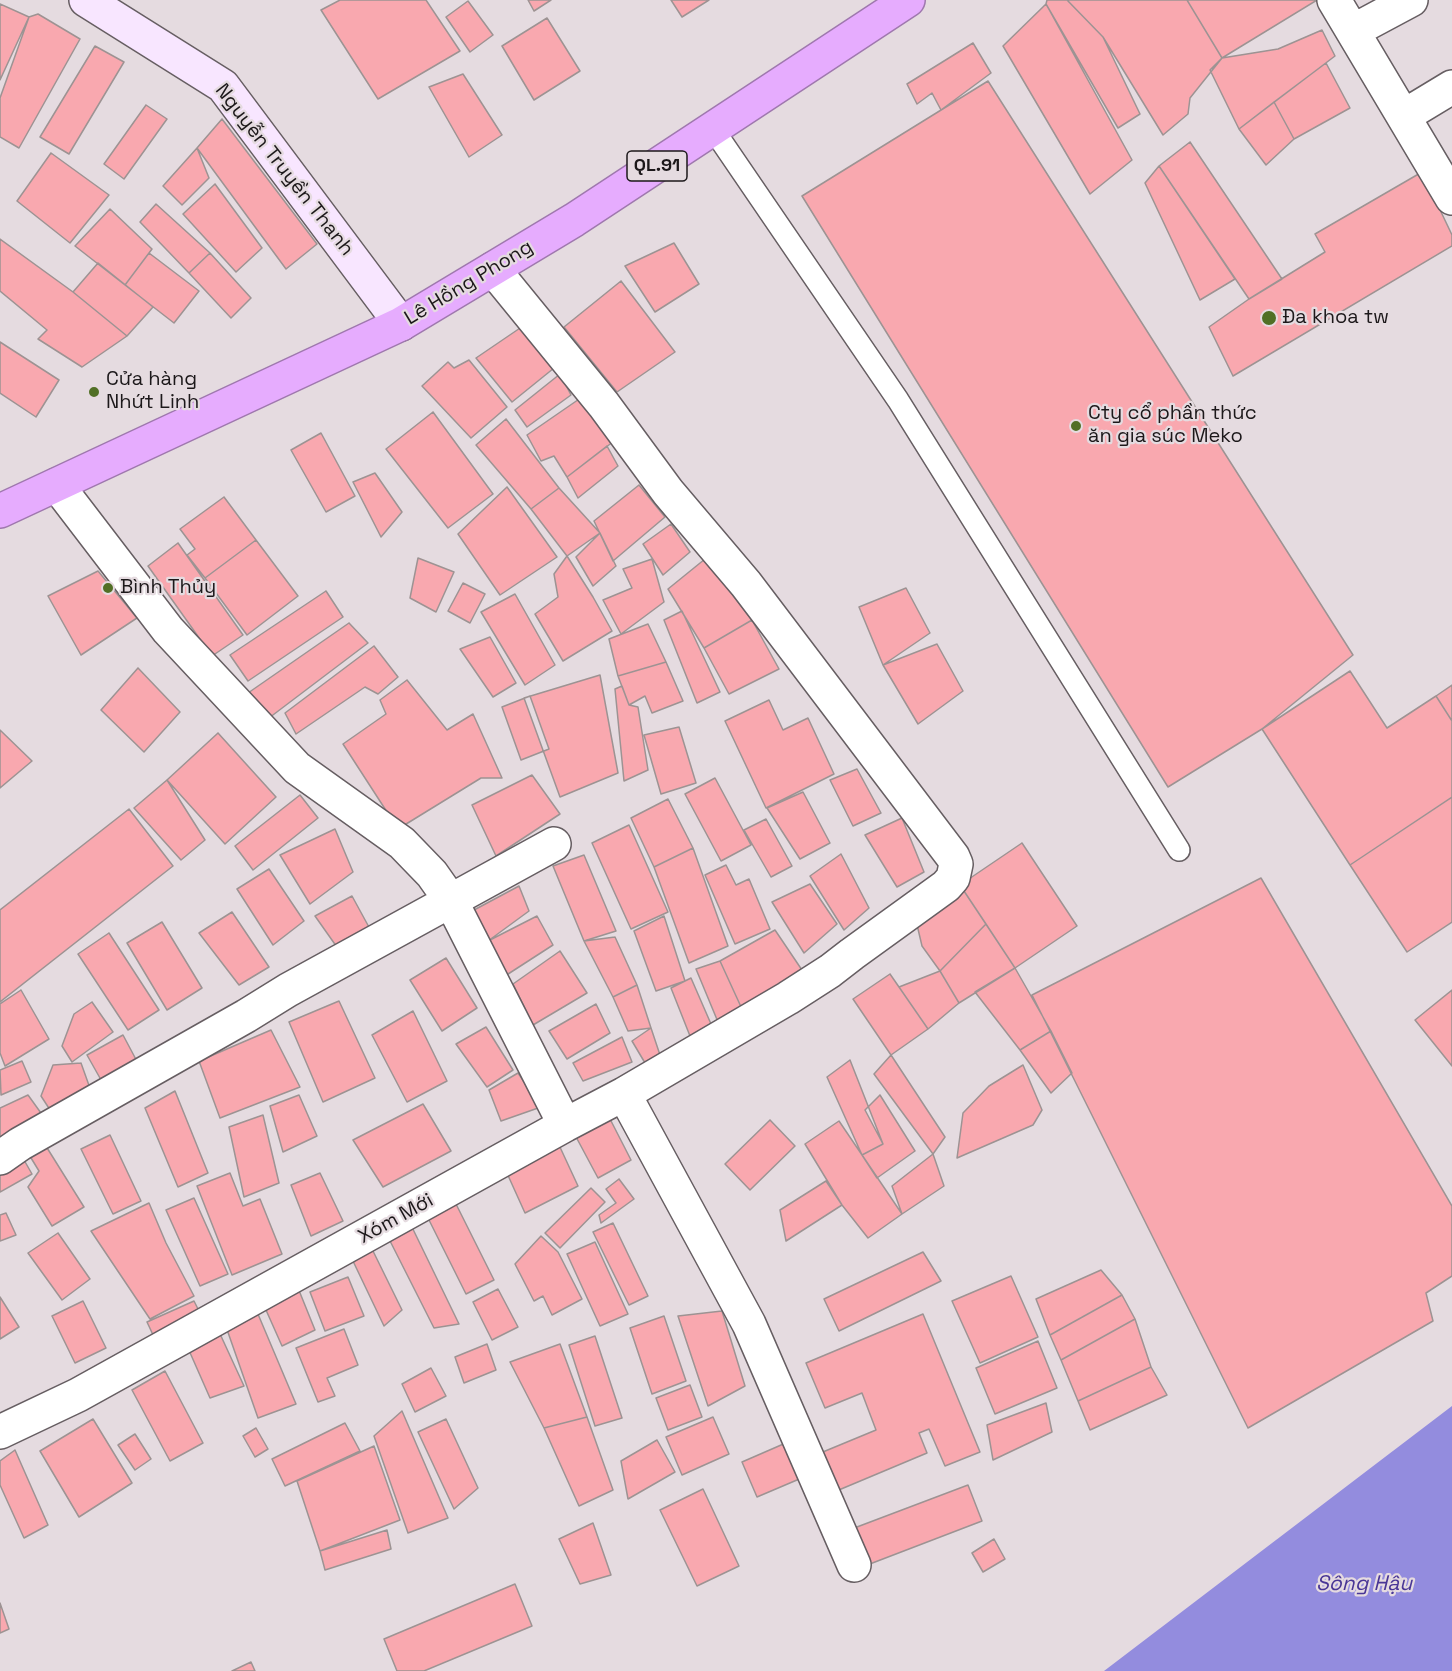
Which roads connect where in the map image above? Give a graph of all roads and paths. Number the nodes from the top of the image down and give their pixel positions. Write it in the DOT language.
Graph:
graph roads {
  1 [pos="86,0"];
  2 [pos="908,0"];
  3 [pos="1334,0"];
  4 [pos="1411,0"];
  5 [pos="1353,31"];
  6 [pos="1452,87"];
  7 [pos="1404,116"];
  8 [pos="713,129"];
  9 [pos="1452,198"];
  10 [pos="493,269"];
  11 [pos="401,324"];
  12 [pos="57,485"];
  13 [pos="0,512"];
  14 [pos="554,844"];
  15 [pos="1179,850"];
  16 [pos="452,901"];
  17 [pos="624,1095"];
  18 [pos="565,1125"];
  19 [pos="0,1158"];
  20 [pos="0,1432"];
  21 [pos="854,1565"];
  1 -- 11 [label="street, Nguyễn Truyền Thanh"];
  2 -- 8 [label="highway, Lê Hồng Phong / QL.91"];
  3 -- 5 [label="street"];
  4 -- 5 [label="street"];
  5 -- 7 [label="street"];
  6 -- 7 [label="street"];
  7 -- 9 [label="street"];
  8 -- 10 [label="highway, Lê Hồng Phong / QL.91"];
  8 -- 15 [label="lane"];
  10 -- 11 [label="highway, Lê Hồng Phong / QL.91"];
  10 -- 17 [label="street, Xóm Mới"];
  11 -- 12 [label="highway, Lê Hồng Phong / QL.91"];
  12 -- 13 [label="highway, Lê Hồng Phong / QL.91"];
  12 -- 16 [label="street"];
  14 -- 16 [label="street"];
  16 -- 18 [label="street"];
  16 -- 19 [label="street"];
  17 -- 18 [label="street, Xóm Mới"];
  17 -- 21 [label="street"];
  18 -- 20 [label="street, Xóm Mới"];
}
